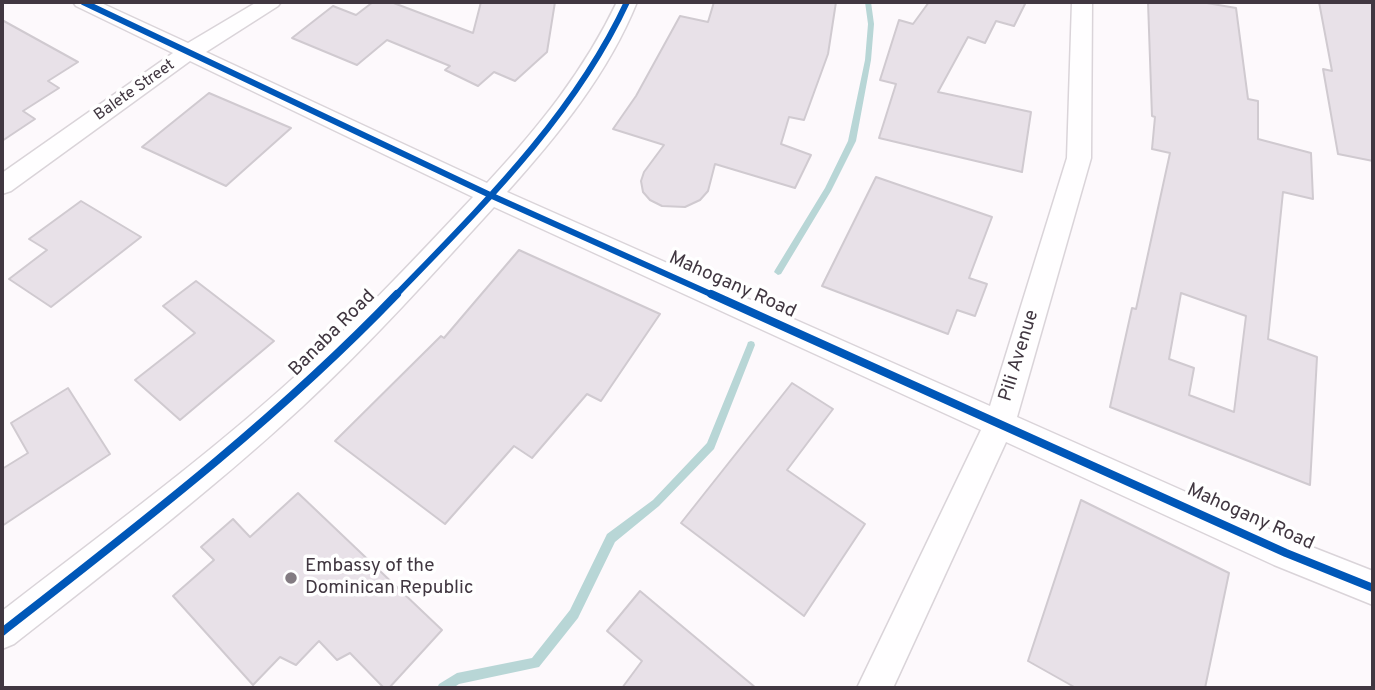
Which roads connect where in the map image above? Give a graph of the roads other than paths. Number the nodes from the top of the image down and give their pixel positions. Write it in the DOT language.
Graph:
graph roads {
  1 [pos="83,2"];
  2 [pos="271,2"];
  3 [pos="627,2"];
  4 [pos="1082,2"];
  5 [pos="188,53"];
  6 [pos="2,185"];
  7 [pos="490,195"];
  8 [pos="1000,423"];
  9 [pos="1373,588"];
  10 [pos="2,632"];
  11 [pos="875,688"];
  1 -- 5 [label="street, Mahogany Road"];
  2 -- 5 [label="street, Balete Street"];
  3 -- 7 [label="street, Banaba Road"];
  4 -- 8 [label="street, Pili Avenue"];
  5 -- 6 [label="street, Balete Street"];
  5 -- 7 [label="street, Mahogany Road"];
  7 -- 8 [label="street, Mahogany Road"];
  7 -- 10 [label="street, Banaba Road"];
  8 -- 9 [label="street, Mahogany Road"];
  8 -- 11 [label="street, Pili Avenue"];
}
